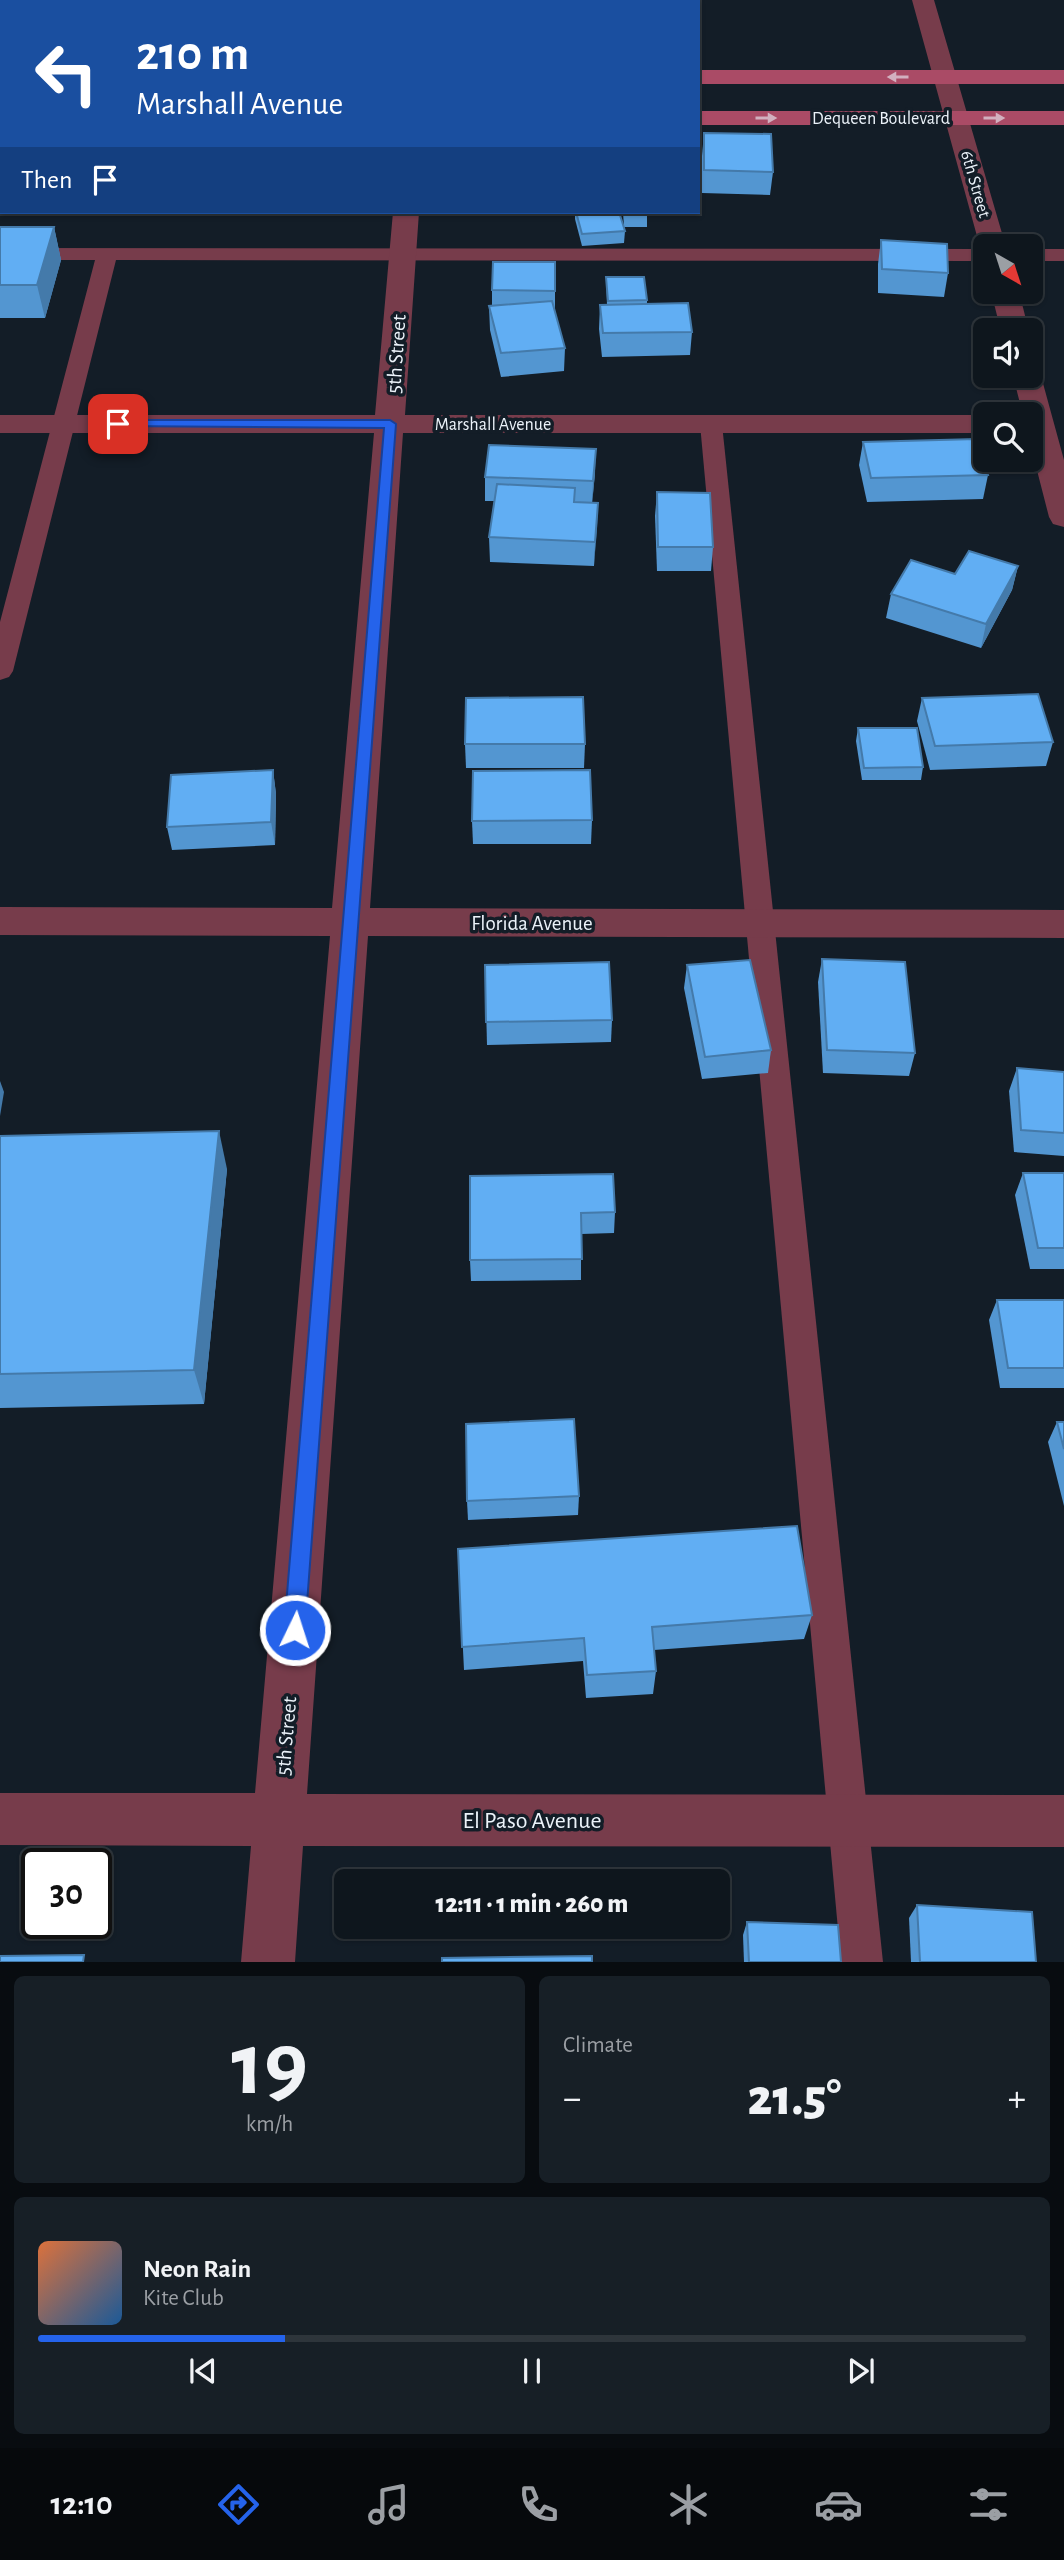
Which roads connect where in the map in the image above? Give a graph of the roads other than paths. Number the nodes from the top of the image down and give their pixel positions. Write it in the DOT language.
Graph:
graph roads {
  1 [pos="923,0"];
  2 [pos="700,76"];
  3 [pos="945,77"];
  4 [pos="1064,77"];
  5 [pos="700,118"];
  6 [pos="958,118"];
  7 [pos="1064,118"];
  8 [pos="406,214"];
  9 [pos="989,234"];
  10 [pos="0,254"];
  11 [pos="107,254"];
  12 [pos="403,254"];
  13 [pos="973,255"];
  14 [pos="1043,255"];
  15 [pos="1064,255"];
  16 [pos="1032,388"];
  17 [pos="0,424"];
  18 [pos="63,424"];
  19 [pos="390,424"];
  20 [pos="711,424"];
  21 [pos="973,424"];
  22 [pos="1045,424"];
  23 [pos="1064,517"];
  24 [pos="0,671"];
  25 [pos="0,921"];
  26 [pos="351,922"];
  27 [pos="762,923"];
  28 [pos="1064,924"];
  29 [pos="0,1819"];
  30 [pos="279,1820"];
  31 [pos="848,1821"];
  32 [pos="1064,1821"];
  33 [pos="268,1962"];
  34 [pos="862,1962"];
  1 -- 3 [label="street, 6th Street"];
  3 -- 2 [label="street, Dequeen Boulevard, one-way"];
  3 -- 4 [label="street, Dequeen Boulevard"];
  3 -- 6 [label="street, 6th Street"];
  5 -- 6 [label="street, Dequeen Boulevard, one-way"];
  6 -- 7 [label="street, Dequeen Boulevard, one-way"];
  6 -- 9 [label="street, 6th Street"];
  8 -- 12 [label="street, 5th Street"];
  10 -- 11 [label="lane"];
  11 -- 12 [label="lane"];
  11 -- 18 [label="lane"];
  12 -- 13 [label="lane"];
  12 -- 19 [label="street, 5th Street"];
  14 -- 15 [label="lane"];
  16 -- 22 [label="street"];
  17 -- 18 [label="street, Marshall Avenue"];
  18 -- 19 [label="street, Marshall Avenue"];
  18 -- 24 [label="lane"];
  19 -- 20 [label="street, Marshall Avenue"];
  19 -- 26 [label="street, 5th Street"];
  20 -- 21 [label="street, Marshall Avenue"];
  20 -- 27 [label="lane"];
  22 -- 23 [label="street"];
  25 -- 26 [label="street, Florida Avenue"];
  26 -- 27 [label="street, Florida Avenue"];
  26 -- 30 [label="street, 5th Street"];
  27 -- 28 [label="street, Florida Avenue"];
  27 -- 31 [label="lane"];
  29 -- 30 [label="street, El Paso Avenue"];
  30 -- 31 [label="street, El Paso Avenue"];
  30 -- 33 [label="street, 5th Street"];
  31 -- 32 [label="street, El Paso Avenue"];
  31 -- 34 [label="lane"];
}
